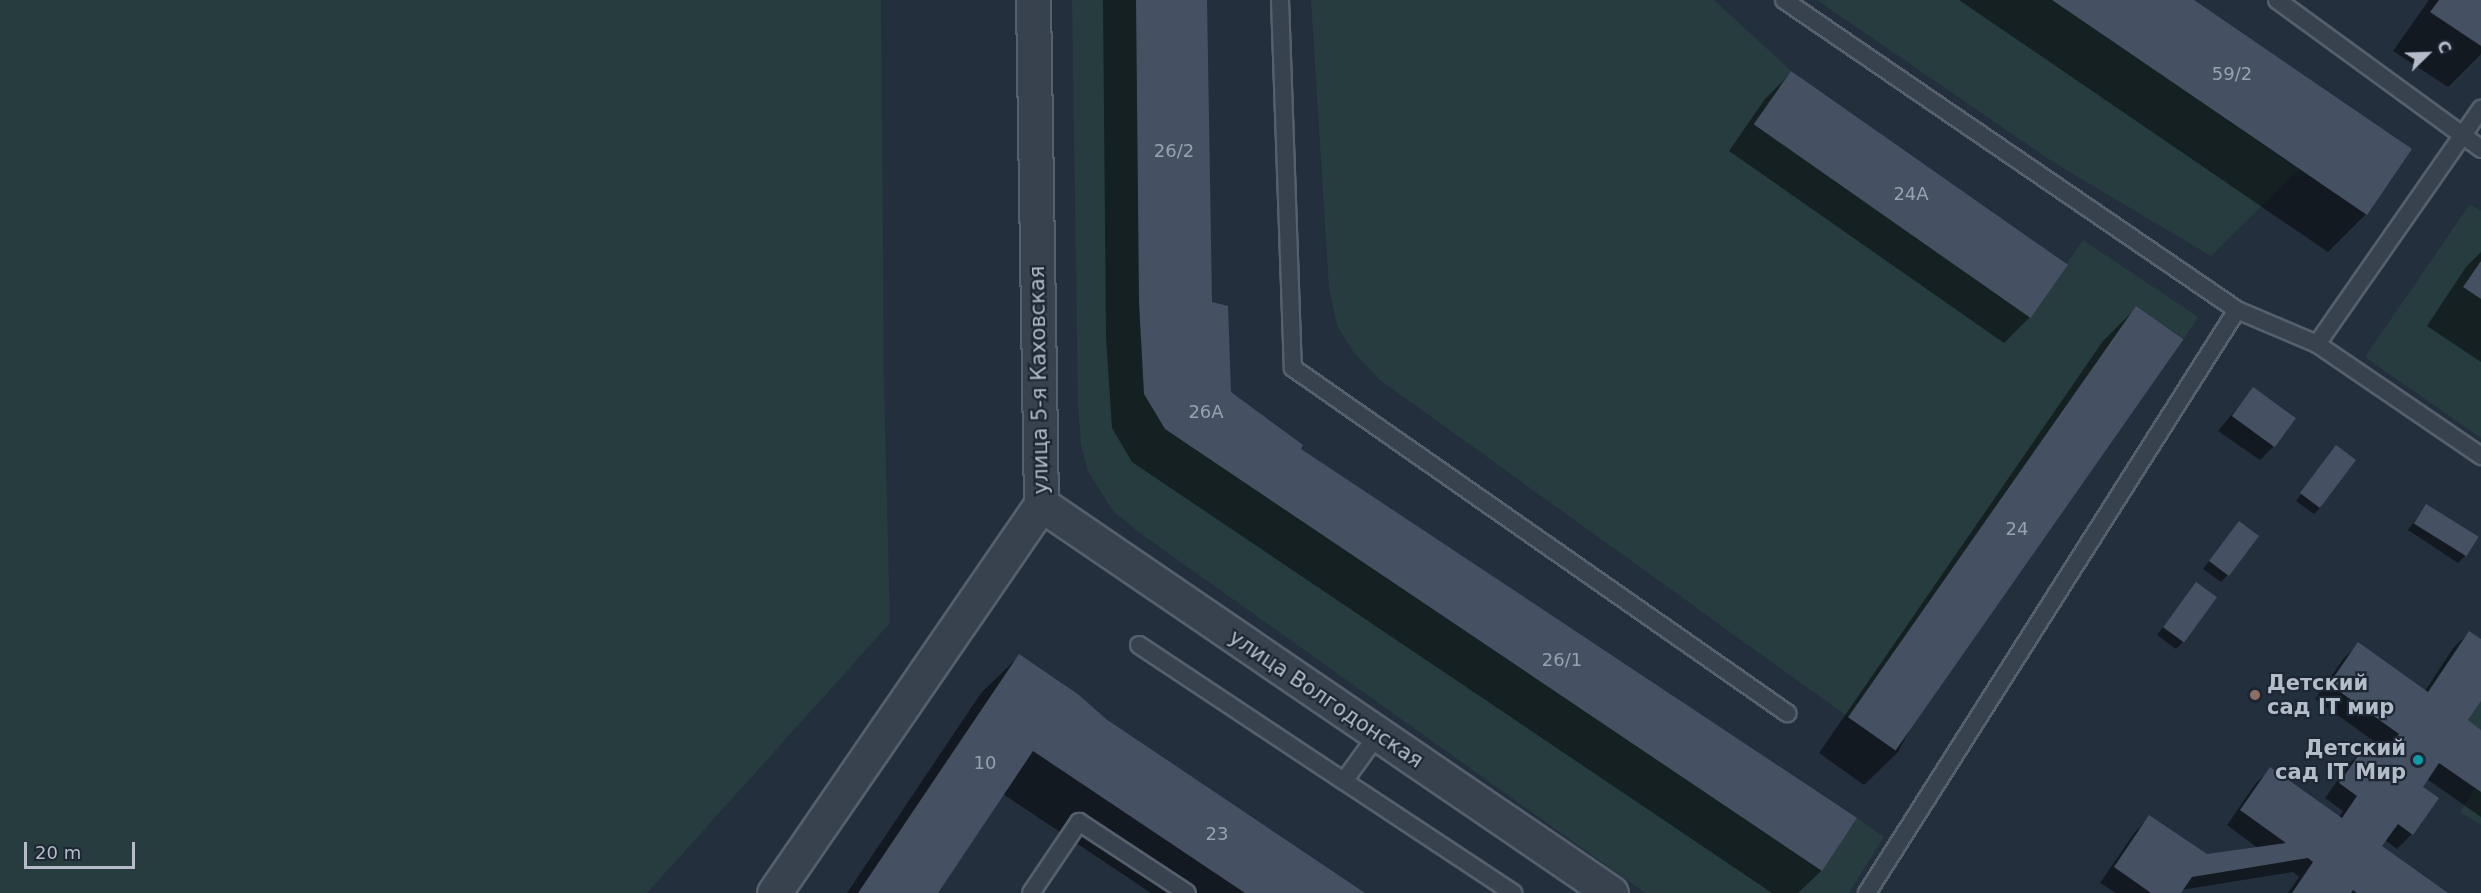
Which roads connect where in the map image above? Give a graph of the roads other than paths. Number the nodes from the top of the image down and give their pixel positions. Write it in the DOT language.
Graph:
graph roads {
  1 [pos="1033,0"];
  2 [pos="1280,0"];
  3 [pos="1784,0"];
  4 [pos="2277,0"];
  5 [pos="2481,109"];
  6 [pos="2462,136"];
  7 [pos="2481,149"];
  8 [pos="2237,310"];
  9 [pos="2317,344"];
  10 [pos="2481,456"];
  11 [pos="1041,504"];
  12 [pos="1139,645"];
  13 [pos="1787,713"];
  14 [pos="1378,734"];
  15 [pos="1344,780"];
  16 [pos="774,893"];
  17 [pos="1031,893"];
  18 [pos="1187,893"];
  19 [pos="1513,893"];
  20 [pos="1611,893"];
  21 [pos="1867,893"];
  1 -- 11 [label="street, улица 5-я Каховская"];
  2 -- 13 [label="lane"];
  3 -- 8 [label="lane"];
  4 -- 6 [label="lane"];
  5 -- 6 [label="lane"];
  6 -- 7 [label="lane"];
  6 -- 9 [label="lane"];
  8 -- 9 [label="lane"];
  8 -- 21 [label="lane"];
  9 -- 10 [label="lane"];
  11 -- 14 [label="street, улица Волгодонская"];
  11 -- 16 [label="street, улица 5-я Каховская"];
  12 -- 15 [label="lane"];
  14 -- 15 [label="lane"];
  14 -- 20 [label="street, улица Волгодонская"];
  15 -- 19 [label="lane"];
  17 -- 18 [label="lane"];
}
